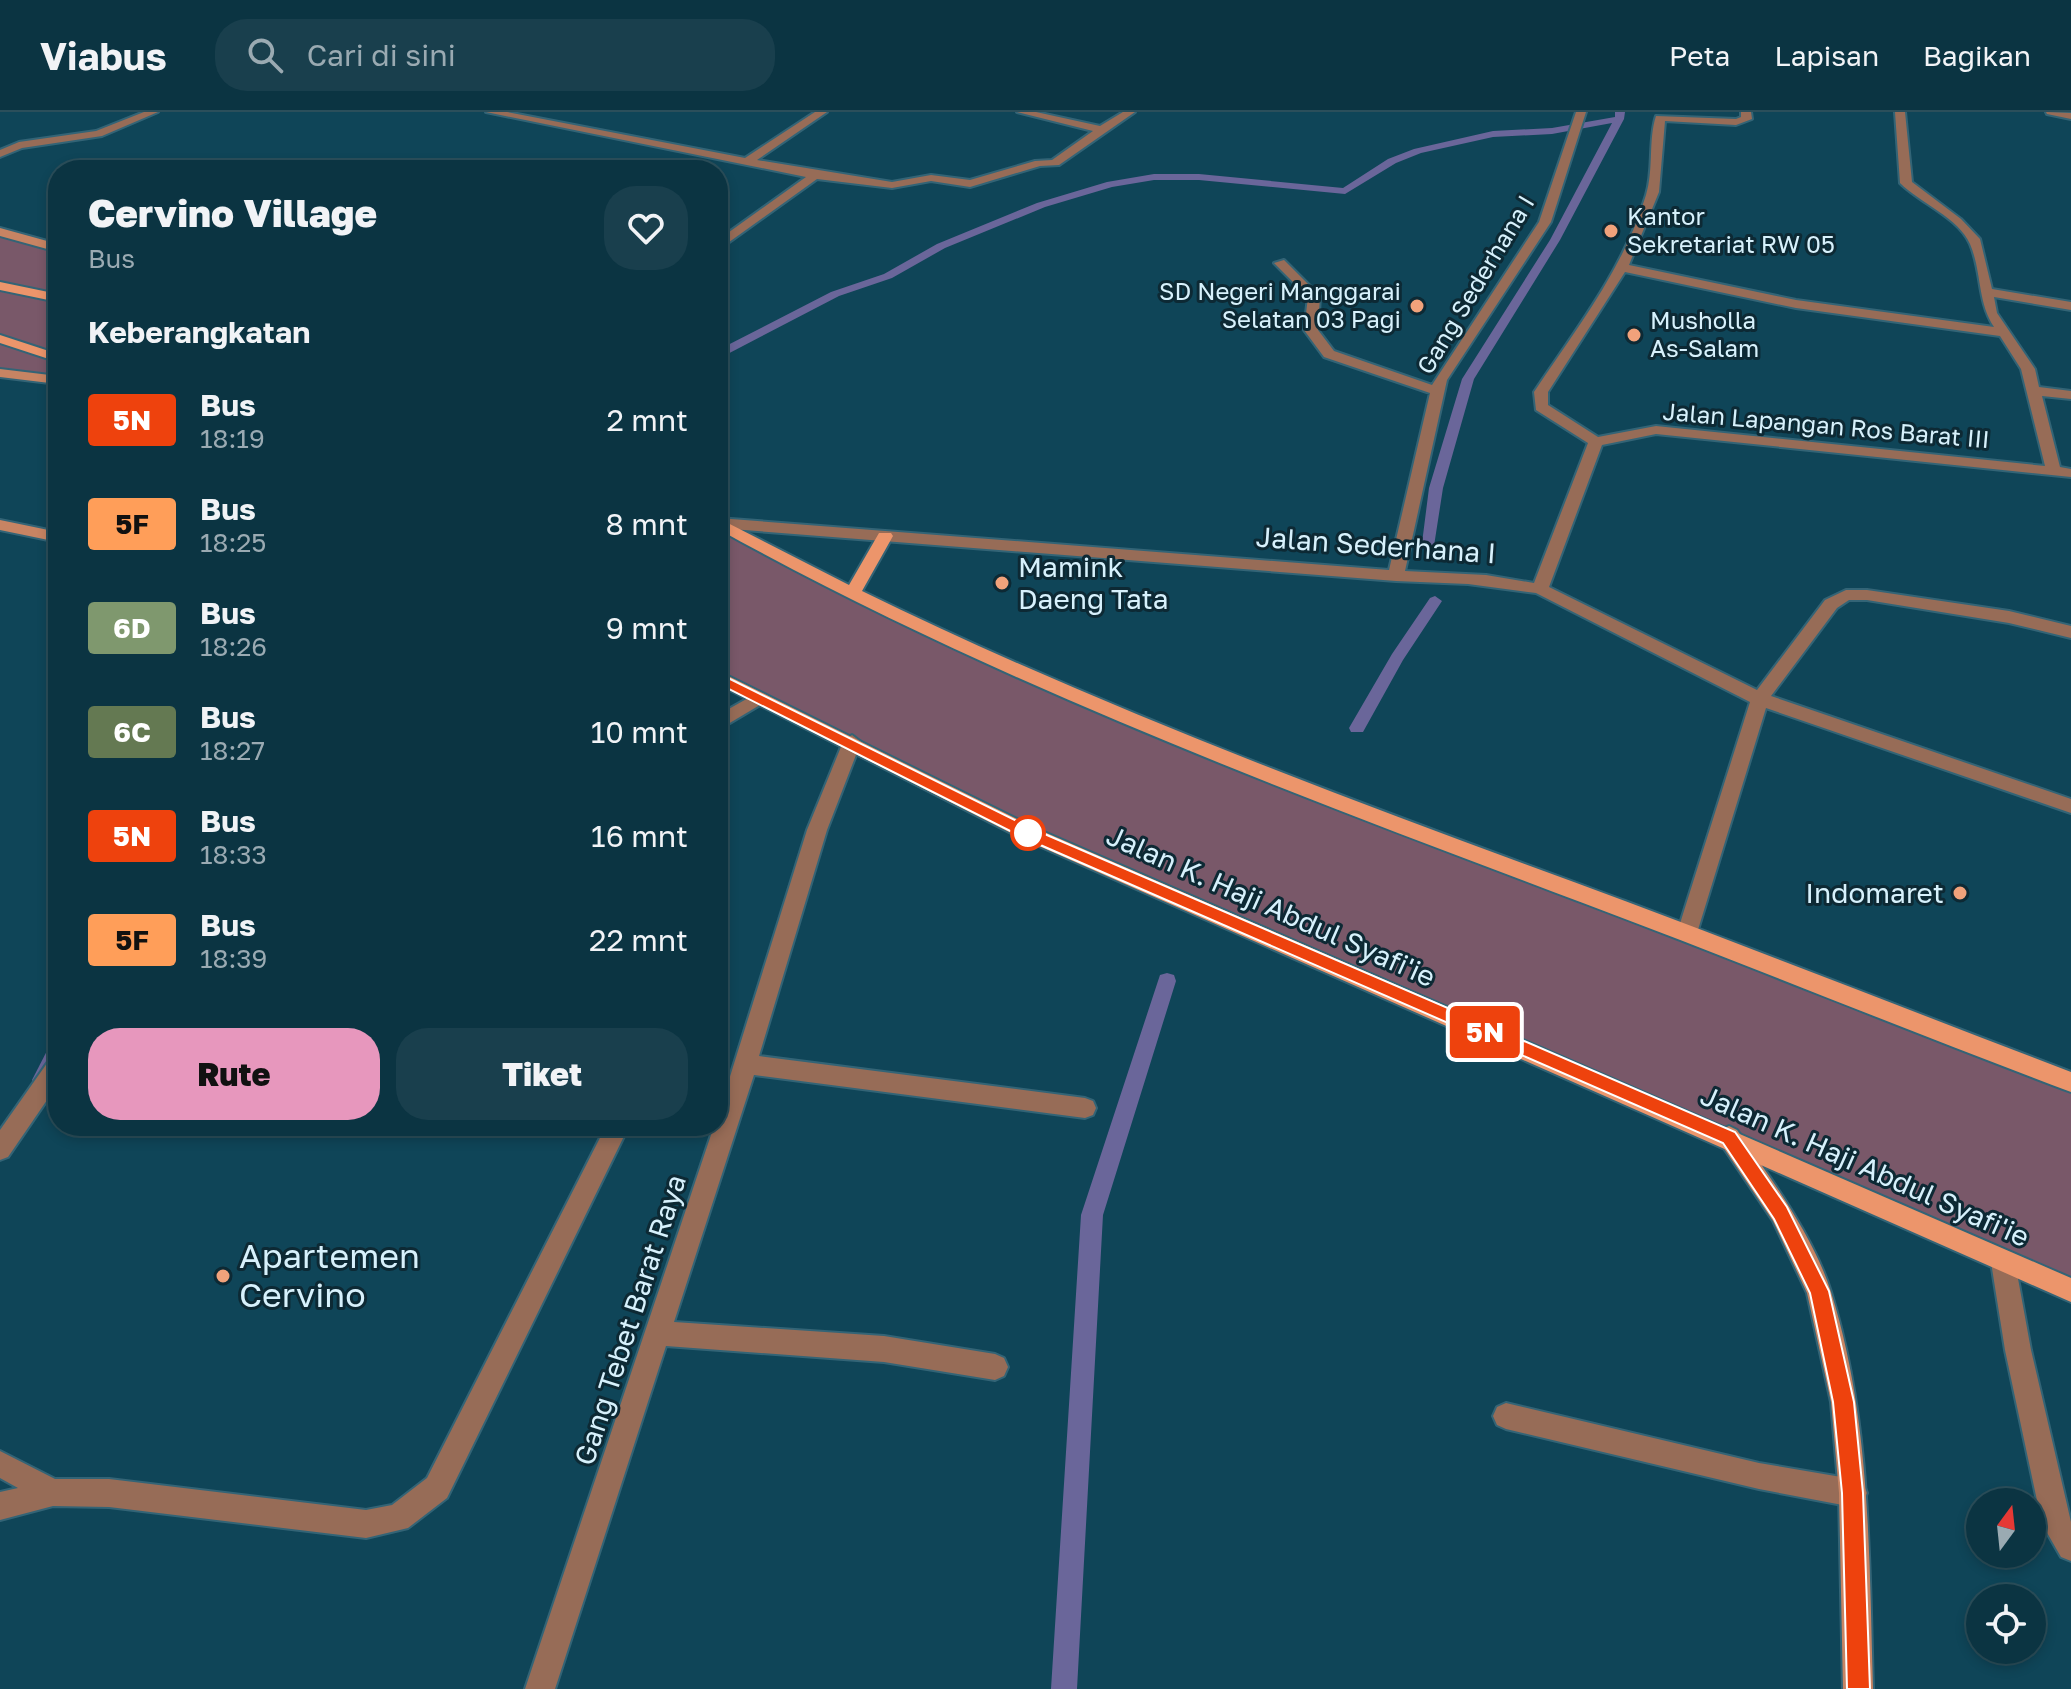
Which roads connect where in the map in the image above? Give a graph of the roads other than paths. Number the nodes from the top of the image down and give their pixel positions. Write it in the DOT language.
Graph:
graph roads {
  1 [pos="153,112"];
  2 [pos="491,112"];
  3 [pos="822,112"];
  4 [pos="1022,112"];
  5 [pos="1130,112"];
  6 [pos="1746,112"];
  7 [pos="1900,112"];
  8 [pos="2051,112"];
  9 [pos="1657,115"];
  10 [pos="2071,116"];
  11 [pos="1578,122"];
  12 [pos="1102,130"];
  13 [pos="0,154"];
  14 [pos="748,161"];
  15 [pos="815,175"];
  16 [pos="0,232"];
  17 [pos="728,239"];
  18 [pos="48,245"];
  19 [pos="1280,263"];
  20 [pos="1620,267"];
  21 [pos="0,286"];
  22 [pos="1986,292"];
  23 [pos="48,296"];
  24 [pos="2071,306"];
  25 [pos="2007,333"];
  26 [pos="0,339"];
  27 [pos="48,355"];
  28 [pos="0,373"];
  29 [pos="48,379"];
  30 [pos="1437,391"];
  31 [pos="2034,391"];
  32 [pos="2071,395"];
  33 [pos="1596,442"];
  34 [pos="2053,470"];
  35 [pos="2071,473"];
  36 [pos="728,524"];
  37 [pos="0,525"];
  38 [pos="728,528"];
  39 [pos="48,535"];
  40 [pos="885,536"];
  41 [pos="1396,576"];
  42 [pos="1540,589"];
  43 [pos="852,594"];
  44 [pos="2071,632"];
  45 [pos="728,684"];
  46 [pos="759,698"];
  47 [pos="1760,699"];
  48 [pos="728,718"];
  49 [pos="852,742"];
  50 [pos="2071,806"];
  51 [pos="1687,933"];
  52 [pos="746,1064"];
  53 [pos="48,1080"];
  54 [pos="2071,1082"];
  55 [pos="1085,1108"];
  56 [pos="728,1118"];
  57 [pos="613,1136"];
  58 [pos="722,1136"];
  59 [pos="1729,1137"];
  60 [pos="0,1149"];
  61 [pos="2003,1262"];
  62 [pos="2071,1290"];
  63 [pos="657,1333"];
  64 [pos="995,1367"];
  65 [pos="1506,1416"];
  66 [pos="0,1464"];
  67 [pos="53,1492"];
  68 [pos="1853,1493"];
  69 [pos="0,1506"];
  70 [pos="2071,1547"];
  71 [pos="540,1689"];
  72 [pos="1858,1689"];
  1 -- 13 [label="street"];
  2 -- 14 [label="street"];
  3 -- 14 [label="street"];
  4 -- 12 [label="street"];
  5 -- 12 [label="street"];
  6 -- 9 [label="street"];
  7 -- 22 [label="street"];
  8 -- 10 [label="street"];
  9 -- 20 [label="street"];
  11 -- 30 [label="street, Gang Sederhana I"];
  12 -- 15 [label="street"];
  14 -- 15 [label="street"];
  15 -- 17 [label="street"];
  16 -- 18 [label="street"];
  19 -- 30 [label="street"];
  20 -- 25 [label="street"];
  20 -- 33 [label="street"];
  21 -- 23 [label="main road"];
  22 -- 24 [label="street"];
  22 -- 25 [label="street"];
  25 -- 31 [label="street"];
  26 -- 27 [label="main road"];
  28 -- 29 [label="street"];
  30 -- 41 [label="street, Gang Sederhana I"];
  31 -- 32 [label="street"];
  31 -- 34 [label="street"];
  33 -- 34 [label="street, Jalan Lapangan Ros Barat III"];
  33 -- 42 [label="street"];
  34 -- 35 [label="street, Jalan Lapangan Ros Barat III"];
  36 -- 40 [label="street, Jalan Sederhana I"];
  37 -- 39 [label="street"];
  38 -- 43 [label="main road"];
  40 -- 41 [label="street, Jalan Sederhana I"];
  40 -- 43 [label="main road"];
  41 -- 42 [label="street, Jalan Sederhana I"];
  42 -- 47 [label="street, Jalan Sederhana I"];
  43 -- 51 [label="main road"];
  44 -- 47 [label="street"];
  45 -- 46 [label="main road, Jalan K. Haji Abdul Syafi'ie"];
  46 -- 48 [label="street"];
  46 -- 49 [label="main road, Jalan K. Haji Abdul Syafi'ie"];
  47 -- 50 [label="street, Jalan Sederhana I"];
  47 -- 51 [label="street"];
  49 -- 52 [label="street, Gang Tebet Barat Raya"];
  49 -- 59 [label="main road, Jalan K. Haji Abdul Syafi'ie"];
  51 -- 54 [label="main road"];
  52 -- 55 [label="street"];
  52 -- 56 [label="street, Gang Tebet Barat Raya"];
  53 -- 60 [label="street"];
  57 -- 67 [label="street"];
  58 -- 63 [label="street, Gang Tebet Barat Raya"];
  59 -- 61 [label="main road, Jalan K. Haji Abdul Syafi'ie"];
  59 -- 68 [label="street"];
  61 -- 62 [label="main road, Jalan K. Haji Abdul Syafi'ie"];
  61 -- 70 [label="street"];
  63 -- 64 [label="street"];
  63 -- 71 [label="street, Gang Tebet Barat Raya"];
  65 -- 68 [label="street"];
  66 -- 67 [label="street"];
  67 -- 69 [label="street"];
  68 -- 72 [label="street"];
}
